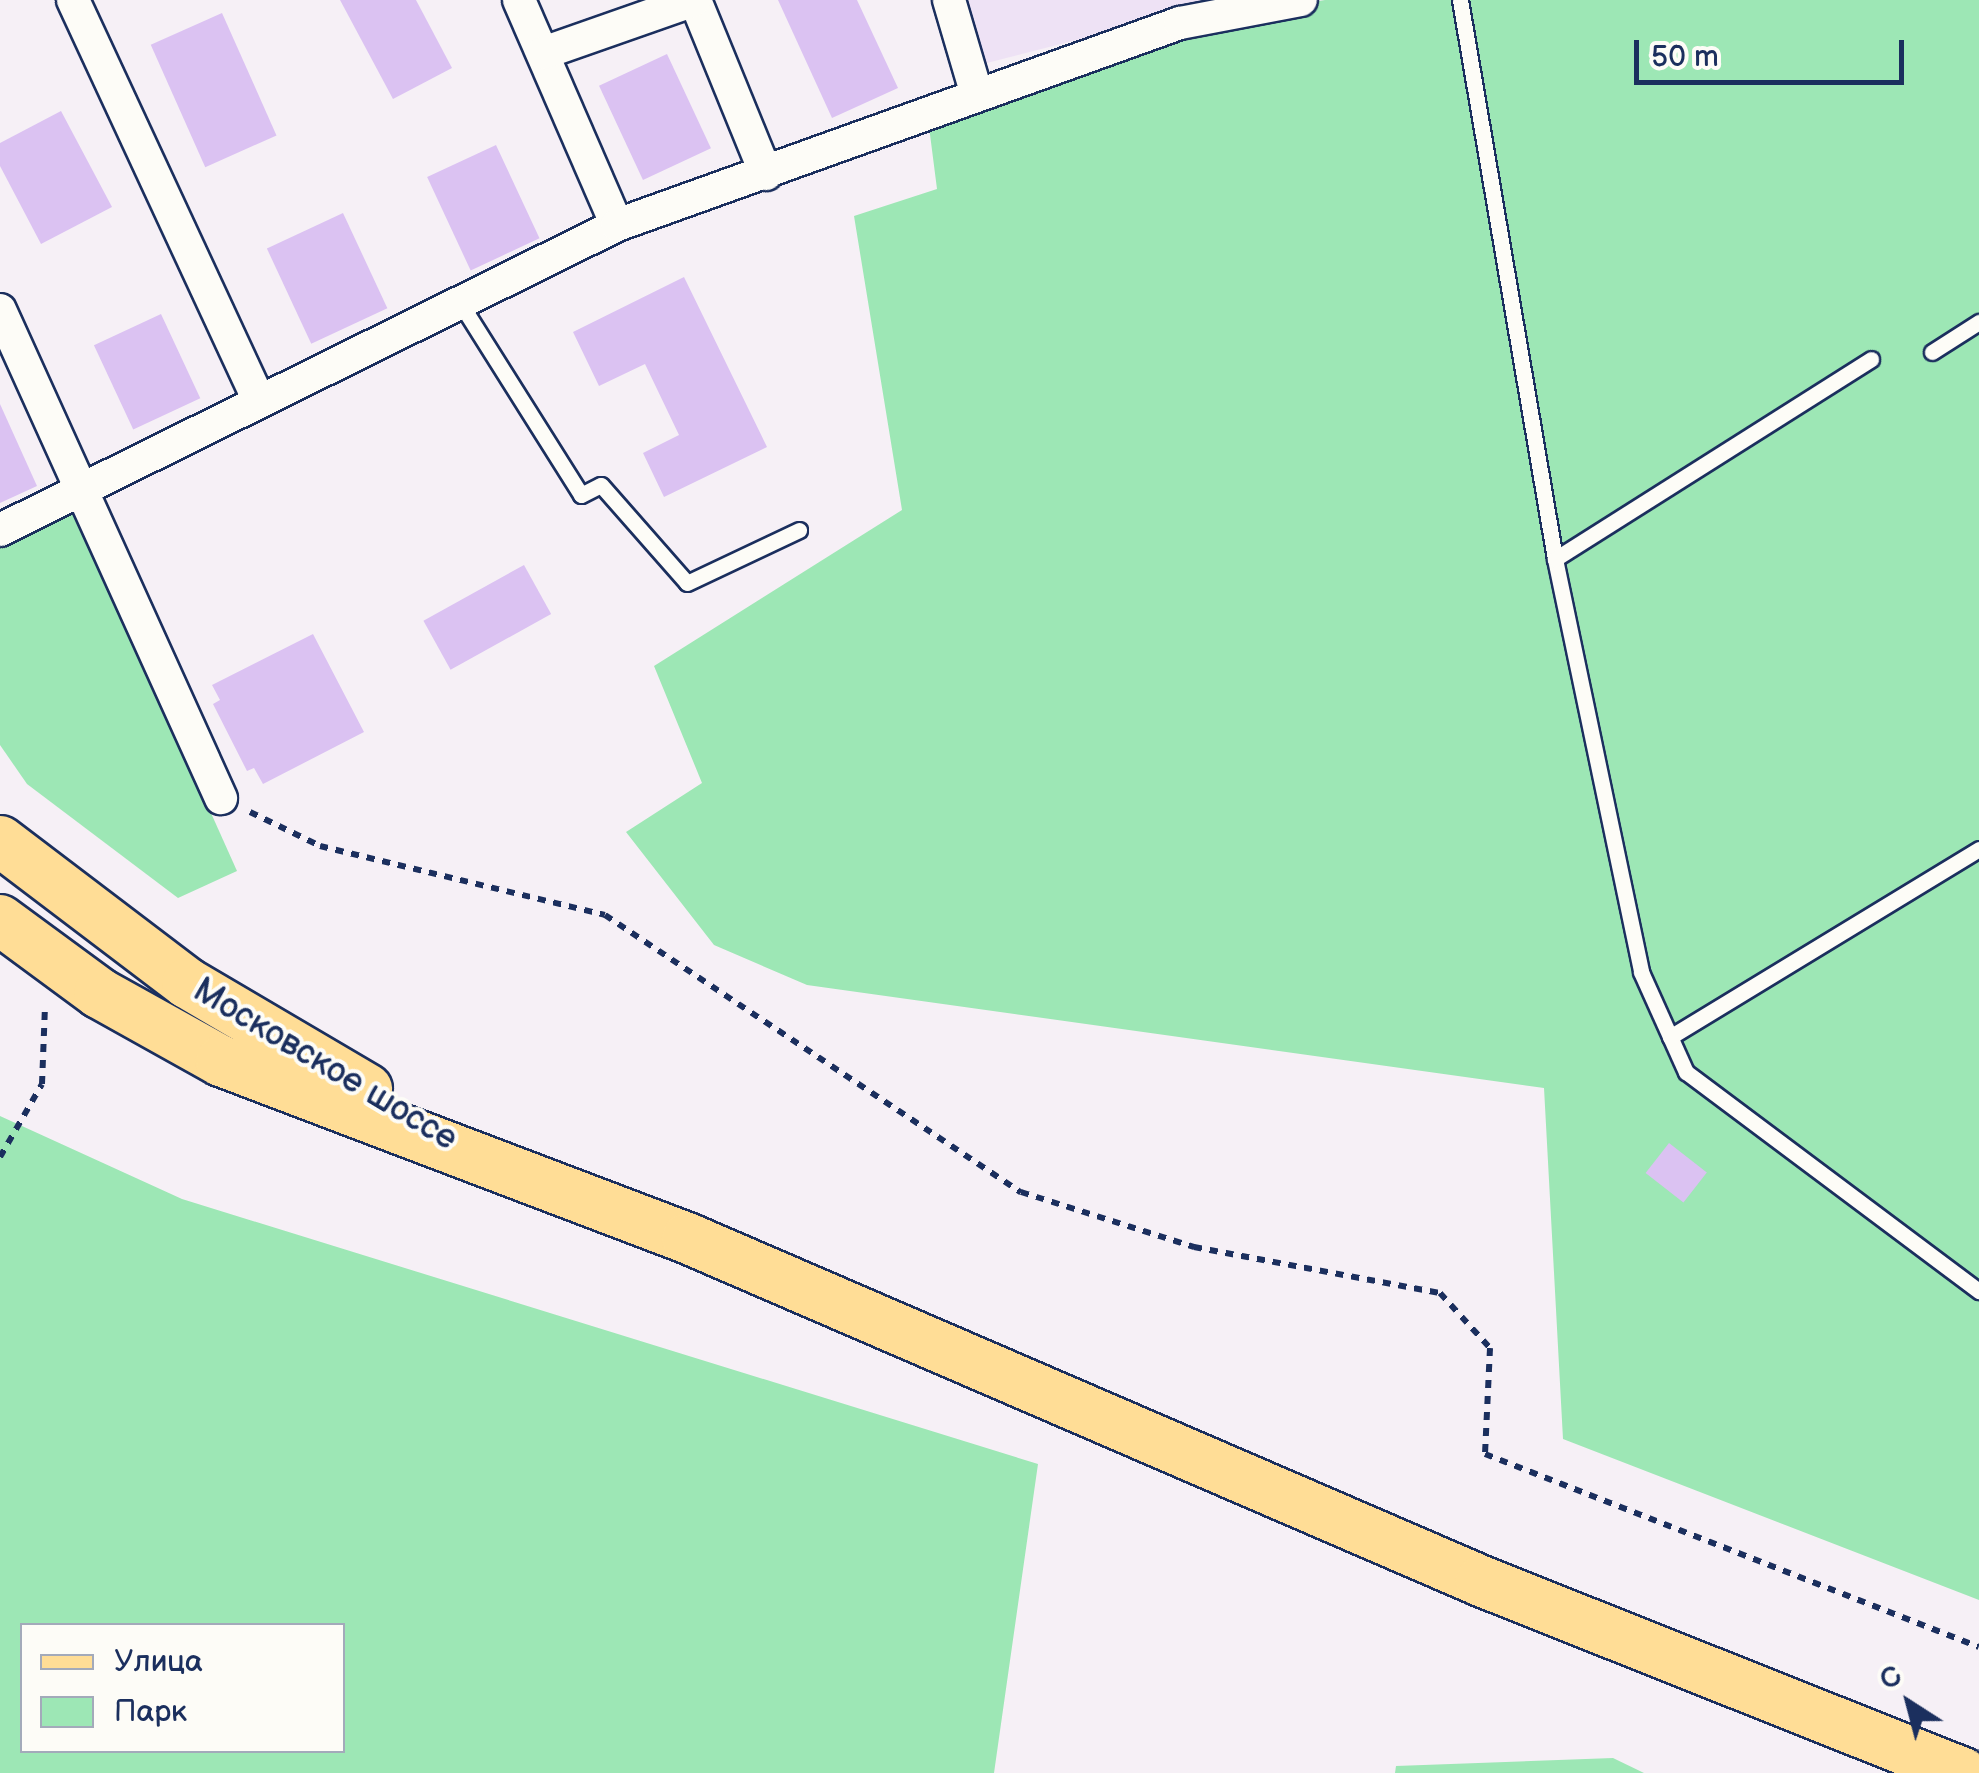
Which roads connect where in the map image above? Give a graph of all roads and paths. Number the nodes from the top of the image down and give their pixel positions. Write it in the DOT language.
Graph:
graph roads {
  1 [pos="73,0"];
  2 [pos="520,0"];
  3 [pos="695,0"];
  4 [pos="949,0"];
  5 [pos="1301,0"];
  6 [pos="1460,0"];
  7 [pos="542,53"];
  8 [pos="976,92"];
  9 [pos="766,174"];
  10 [pos="617,225"];
  11 [pos="459,301"];
  12 [pos="0,310"];
  13 [pos="1979,322"];
  14 [pos="1932,352"];
  15 [pos="1871,359"];
  16 [pos="258,398"];
  17 [pos="82,488"];
  18 [pos="0,530"];
  19 [pos="798,530"];
  20 [pos="1555,559"];
  21 [pos="221,798"];
  22 [pos="0,841"];
  23 [pos="1979,849"];
  24 [pos="0,920"];
  25 [pos="46,1003"];
  26 [pos="1670,1037"];
  27 [pos="470,1150"];
  28 [pos="0,1157"];
  29 [pos="1976,1285"];
  30 [pos="1979,1647"];
  31 [pos="1962,1773"];
  1 -- 16 [label="street"];
  2 -- 7 [label="street"];
  3 -- 7 [label="street"];
  3 -- 9 [label="street"];
  4 -- 8 [label="street"];
  5 -- 8 [label="street"];
  6 -- 20 [label="lane"];
  7 -- 10 [label="street"];
  8 -- 9 [label="street"];
  9 -- 10 [label="street"];
  10 -- 11 [label="street"];
  11 -- 16 [label="street"];
  11 -- 19 [label="lane"];
  12 -- 17 [label="street"];
  13 -- 14 [label="lane"];
  15 -- 20 [label="lane"];
  16 -- 17 [label="street"];
  17 -- 18 [label="street"];
  17 -- 21 [label="street"];
  20 -- 26 [label="lane"];
  21 -- 30 [label="path"];
  22 -- 27 [label="main road, Московское шоссе"];
  23 -- 26 [label="lane"];
  24 -- 27 [label="main road, Московское шоссе"];
  25 -- 28 [label="path"];
  26 -- 29 [label="lane"];
  27 -- 31 [label="main road"];
}
